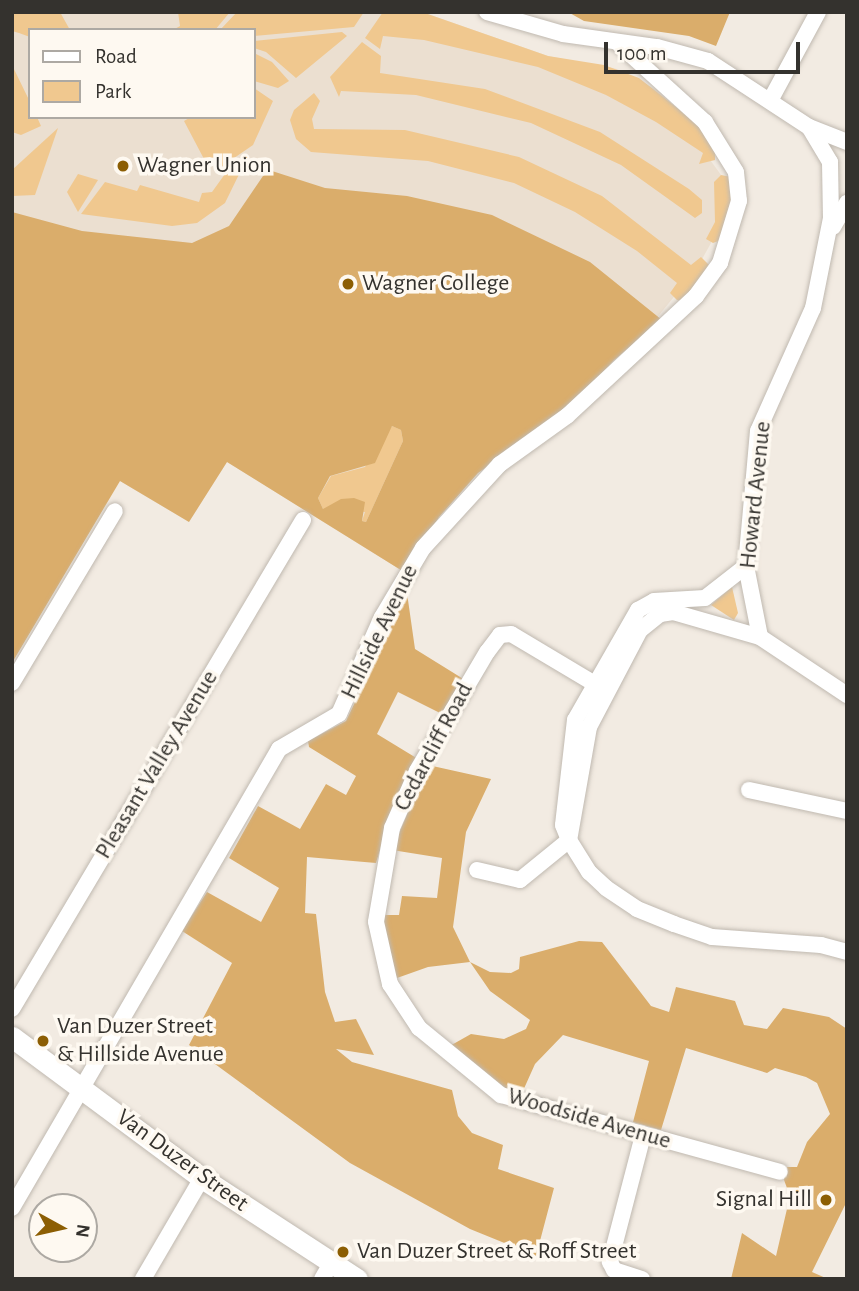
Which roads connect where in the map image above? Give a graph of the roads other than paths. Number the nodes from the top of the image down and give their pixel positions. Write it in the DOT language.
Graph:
graph roads {
  1 [pos="486,12"];
  2 [pos="818,12"];
  3 [pos="620,45"];
  4 [pos="771,99"];
  5 [pos="809,127"];
  6 [pos="847,142"];
  7 [pos="847,203"];
  8 [pos="828,239"];
  9 [pos="115,511"];
  10 [pos="303,520"];
  11 [pos="746,566"];
  12 [pos="685,608"];
  13 [pos="760,637"];
  14 [pos="12,682"];
  15 [pos="599,686"];
  16 [pos="847,695"];
  17 [pos="749,790"];
  18 [pos="847,811"];
  19 [pos="569,839"];
  20 [pos="477,870"];
  21 [pos="847,952"];
  22 [pos="12,1009"];
  23 [pos="419,1028"];
  24 [pos="12,1037"];
  25 [pos="81,1088"];
  26 [pos="643,1135"];
  27 [pos="779,1172"];
  28 [pos="202,1178"];
  29 [pos="12,1208"];
  30 [pos="326,1272"];
  31 [pos="144,1279"];
  32 [pos="356,1279"];
  33 [pos="642,1279"];
  1 -- 3 [label="street, Howard Avenue"];
  2 -- 4 [label="street"];
  3 -- 4 [label="street, Howard Avenue"];
  3 -- 25 [label="street, Hillside Avenue"];
  4 -- 5 [label="street, Howard Avenue"];
  5 -- 6 [label="street, Howard Avenue"];
  5 -- 8 [label="street, Howard Avenue"];
  7 -- 8 [label="street, Howard Avenue"];
  8 -- 11 [label="street, Howard Avenue"];
  9 -- 14 [label="street"];
  10 -- 22 [label="street, Pleasant Valley Avenue"];
  11 -- 12 [label="street"];
  11 -- 13 [label="street, Howard Avenue"];
  12 -- 13 [label="street"];
  12 -- 15 [label="street"];
  13 -- 16 [label="street"];
  15 -- 19 [label="street"];
  15 -- 23 [label="street, Cedarcliff Road"];
  17 -- 18 [label="street"];
  19 -- 20 [label="street"];
  19 -- 21 [label="street"];
  23 -- 26 [label="street, Woodside Avenue"];
  24 -- 25 [label="main road, Van Duzer Street"];
  25 -- 28 [label="main road, Van Duzer Street"];
  25 -- 29 [label="street, Hillside Avenue"];
  26 -- 27 [label="street, Woodside Avenue"];
  26 -- 33 [label="street"];
  28 -- 30 [label="main road, Van Duzer Street"];
  28 -- 31 [label="street"];
  30 -- 32 [label="main road, Van Duzer Street"];
}
